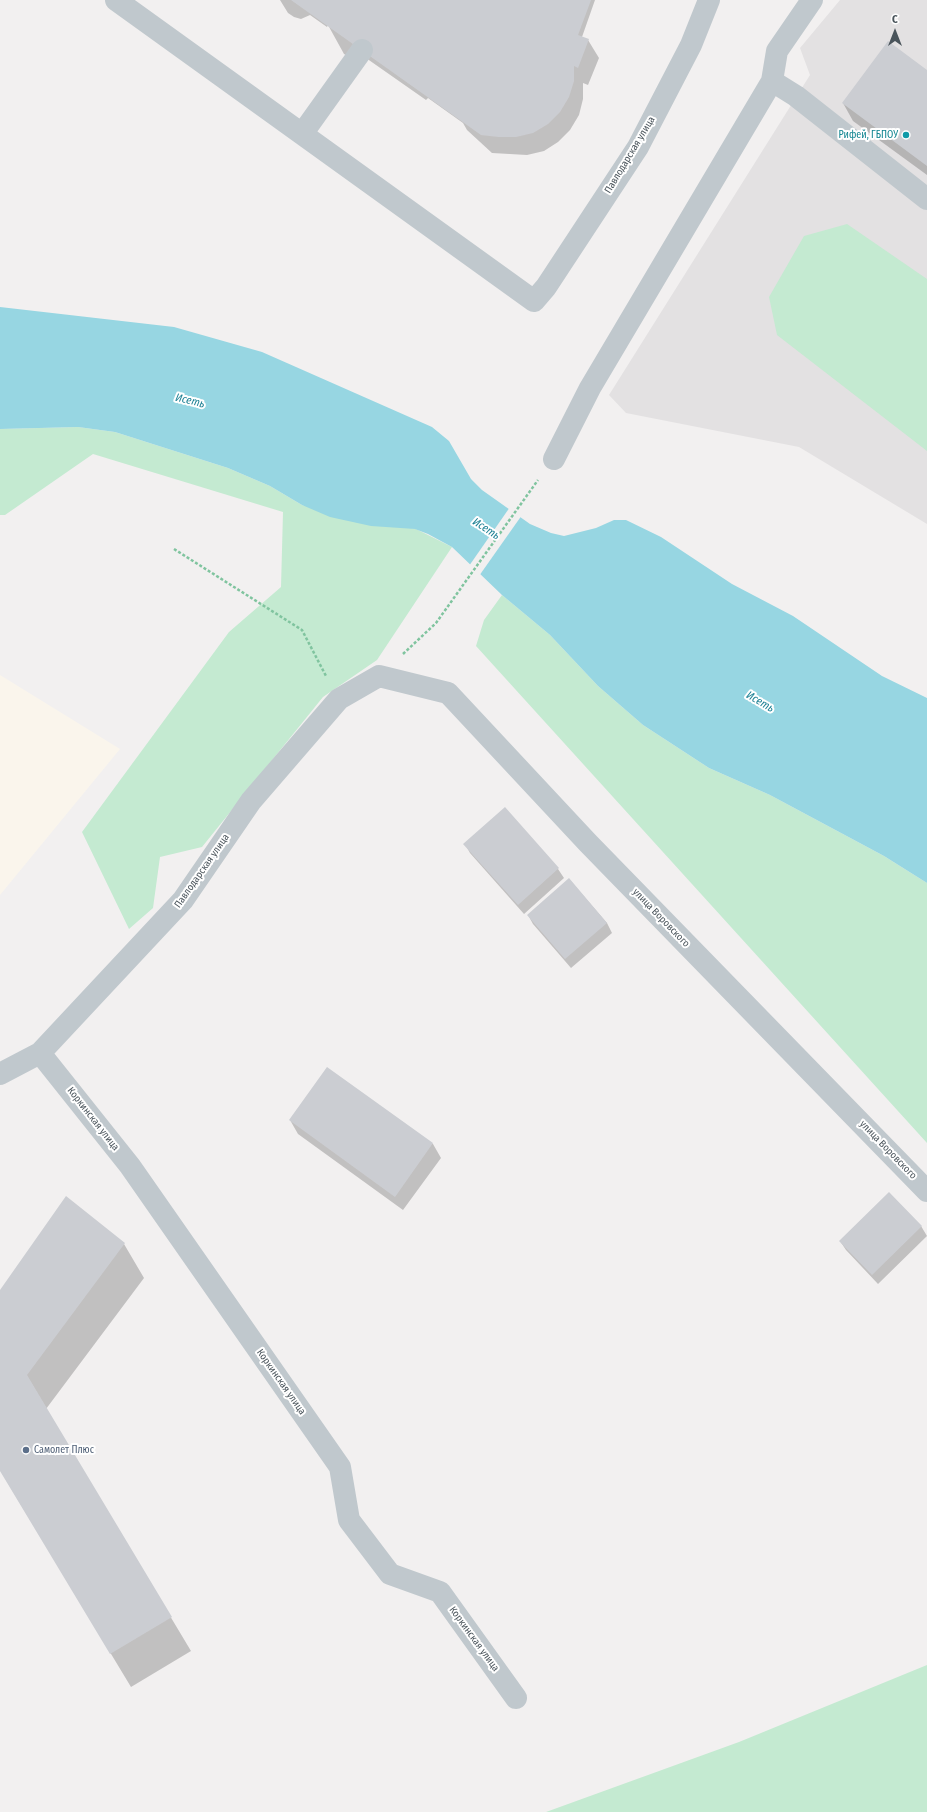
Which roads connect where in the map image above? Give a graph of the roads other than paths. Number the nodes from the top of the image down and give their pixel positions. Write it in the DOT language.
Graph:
graph roads {
  1 [pos="116,0"];
  2 [pos="709,0"];
  3 [pos="812,0"];
  4 [pos="362,50"];
  5 [pos="772,81"];
  6 [pos="302,134"];
  7 [pos="927,199"];
  8 [pos="554,459"];
  9 [pos="379,676"];
  10 [pos="40,1053"];
  11 [pos="0,1074"];
  12 [pos="927,1191"];
  13 [pos="516,1698"];
  1 -- 6 [label="street"];
  2 -- 6 [label="street, Павлодарская улица"];
  3 -- 5 [label="street"];
  4 -- 6 [label="street"];
  5 -- 7 [label="street"];
  5 -- 8 [label="street"];
  9 -- 10 [label="street, Павлодарская улица"];
  9 -- 12 [label="street, улица Воровского"];
  10 -- 11 [label="street, Павлодарская улица"];
  10 -- 13 [label="street, Коркинская улица"];
}
